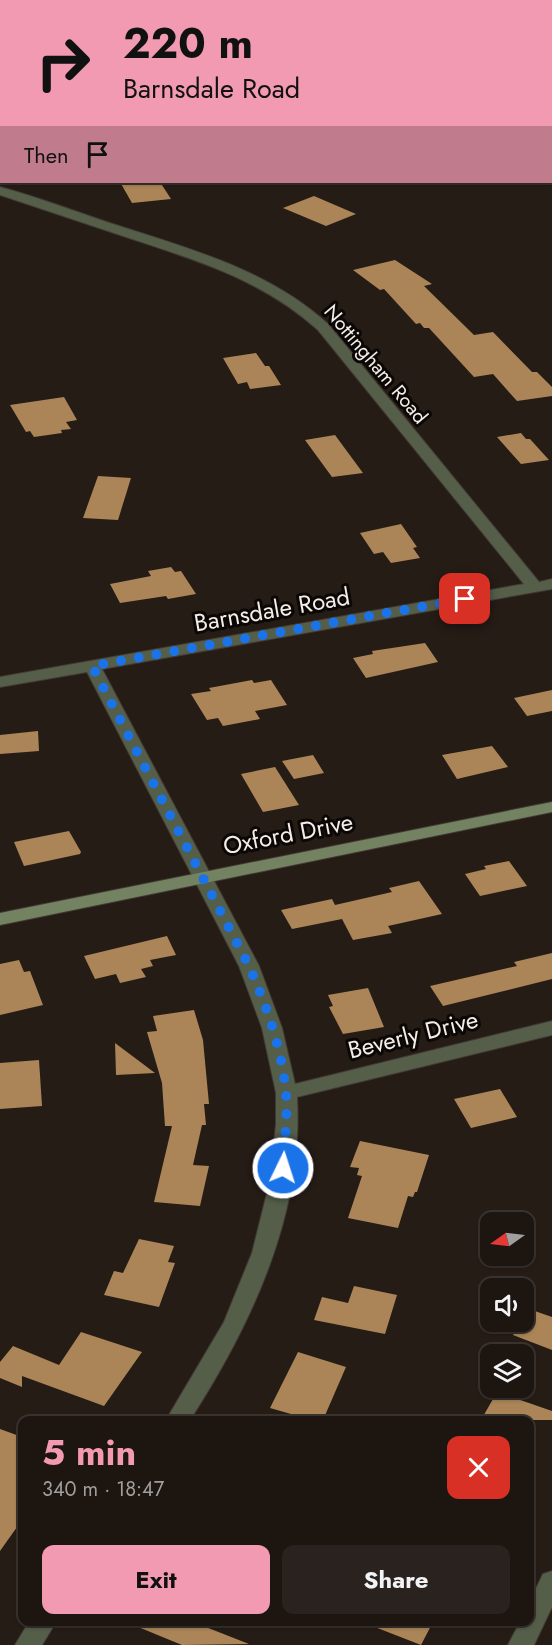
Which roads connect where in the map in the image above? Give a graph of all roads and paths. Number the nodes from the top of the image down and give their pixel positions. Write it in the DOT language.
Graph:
graph roads {
  1 [pos="0,191"];
  2 [pos="552,584"];
  3 [pos="535,587"];
  4 [pos="92,666"];
  5 [pos="0,682"];
  6 [pos="552,807"];
  7 [pos="202,877"];
  8 [pos="0,919"];
  9 [pos="552,1028"];
  10 [pos="286,1093"];
  11 [pos="181,1416"];
  12 [pos="552,1581"];
  13 [pos="534,1618"];
  14 [pos="40,1626"];
  15 [pos="530,1626"];
  16 [pos="28,1645"];
  17 [pos="521,1645"];
  1 -- 3 [label="street, Nottingham Road"];
  2 -- 3 [label="street, Barnsdale Road"];
  3 -- 4 [label="street, Barnsdale Road"];
  4 -- 5 [label="street, Barnsdale Road"];
  4 -- 7 [label="street"];
  6 -- 7 [label="main road, Oxford Drive"];
  7 -- 8 [label="main road, Oxford Drive"];
  7 -- 10 [label="street"];
  9 -- 10 [label="street, Beverly Drive"];
  10 -- 11 [label="street"];
  12 -- 13 [label="street"];
  14 -- 16 [label="street"];
  15 -- 17 [label="street"];
}
